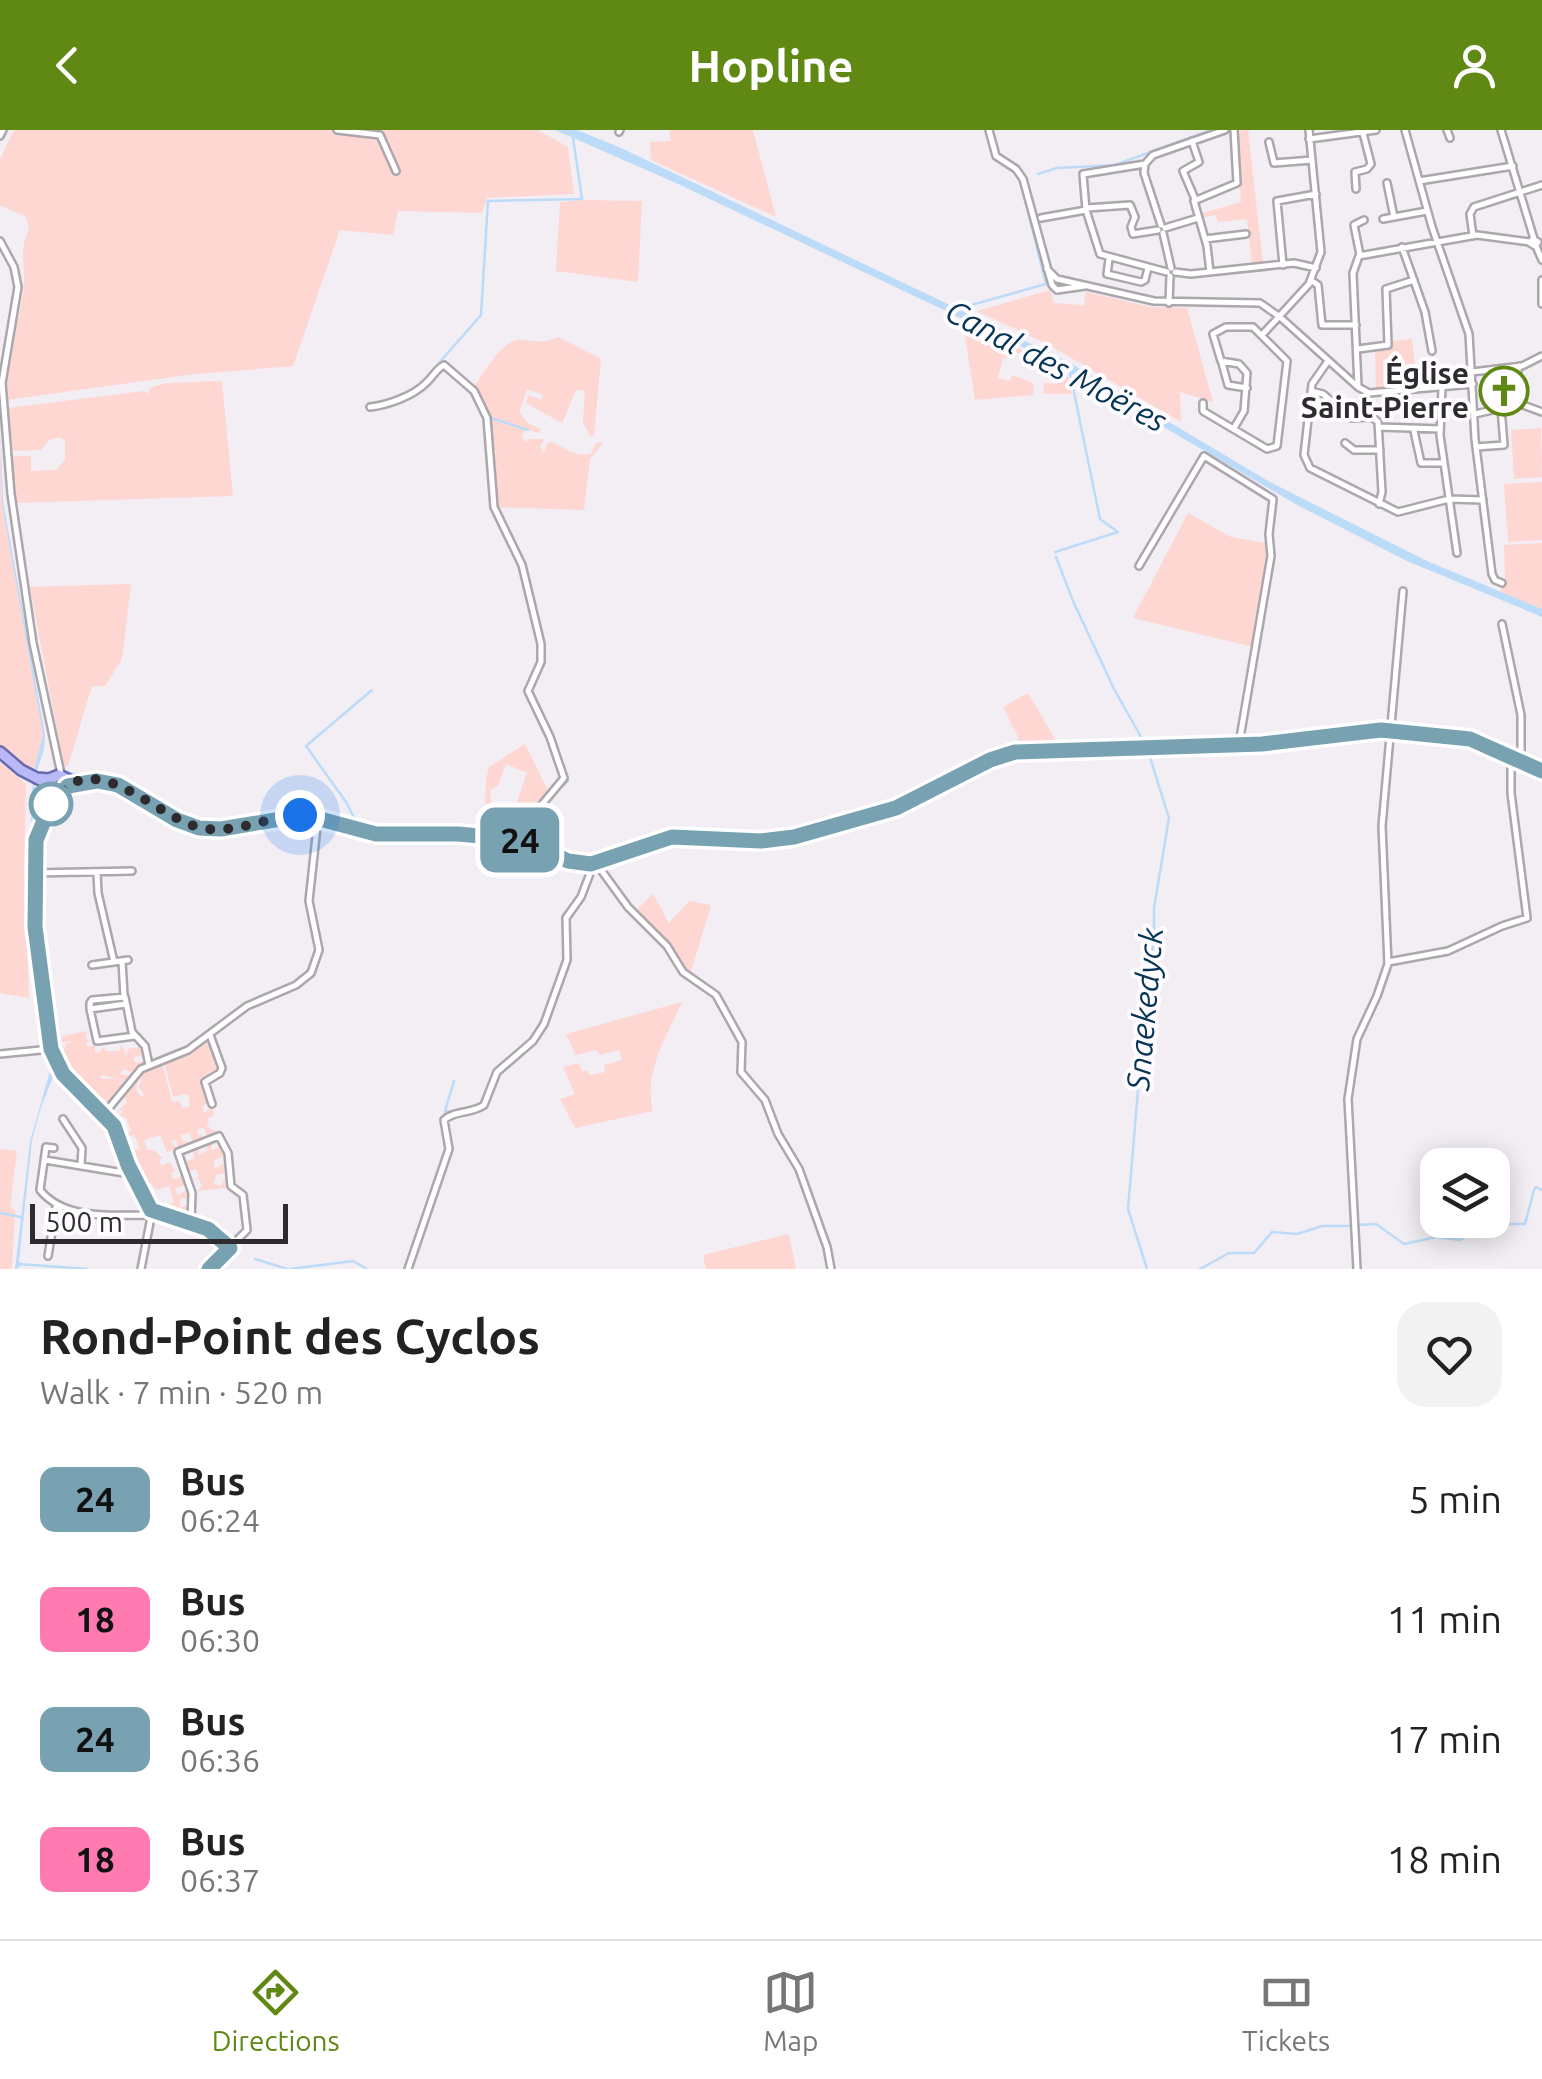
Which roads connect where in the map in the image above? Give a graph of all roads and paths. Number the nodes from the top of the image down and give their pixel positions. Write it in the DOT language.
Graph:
graph roads {
  1 [pos="337,130"];
  2 [pos="989,130"];
  3 [pos="1225,130"];
  4 [pos="1234,130"];
  5 [pos="1308,130"];
  6 [pos="1376,130"];
  7 [pos="1405,130"];
  8 [pos="1501,130"];
  9 [pos="1351,132"];
  10 [pos="1363,132"];
  11 [pos="1310,139"];
  12 [pos="1192,141"];
  13 [pos="1269,142"];
  14 [pos="1312,160"];
  15 [pos="1144,164"];
  16 [pos="1514,166"];
  17 [pos="396,171"];
  18 [pos="1419,182"];
  19 [pos="1386,183"];
  20 [pos="1542,186"];
  21 [pos="1356,188"];
  22 [pos="1522,193"];
  23 [pos="1316,194"];
  24 [pos="1194,199"];
  25 [pos="1086,209"];
  26 [pos="1427,211"];
  27 [pos="1394,217"];
  28 [pos="1042,218"];
  29 [pos="1198,218"];
  30 [pos="1382,219"];
  31 [pos="1364,220"];
  32 [pos="1162,229"];
  33 [pos="1246,234"];
  34 [pos="1473,236"];
  35 [pos="1205,238"];
  36 [pos="0,241"];
  37 [pos="1436,242"];
  38 [pos="1536,242"];
  39 [pos="1402,247"];
  40 [pos="1360,255"];
  41 [pos="1109,259"];
  42 [pos="1542,260"];
  43 [pos="1282,264"];
  44 [pos="1148,268"];
  45 [pos="1316,268"];
  46 [pos="1047,269"];
  47 [pos="1171,272"];
  48 [pos="1210,272"];
  49 [pos="1062,280"];
  50 [pos="1414,280"];
  51 [pos="1542,280"];
  52 [pos="1311,281"];
  53 [pos="1088,286"];
  54 [pos="1057,290"];
  55 [pos="1169,301"];
  56 [pos="1542,304"];
  57 [pos="1280,316"];
  58 [pos="1209,325"];
  59 [pos="1356,325"];
  60 [pos="1214,332"];
  61 [pos="1262,336"];
  62 [pos="1358,349"];
  63 [pos="1432,351"];
  64 [pos="1542,356"];
  65 [pos="1328,361"];
  66 [pos="1222,362"];
  67 [pos="1519,366"];
  68 [pos="1472,372"];
  69 [pos="1473,384"];
  70 [pos="1358,387"];
  71 [pos="1247,388"];
  72 [pos="1442,388"];
  73 [pos="1311,391"];
  74 [pos="1511,400"];
  75 [pos="1203,403"];
  76 [pos="370,407"];
  77 [pos="1501,408"];
  78 [pos="1542,411"];
  79 [pos="1475,414"];
  80 [pos="1379,426"];
  81 [pos="1234,428"];
  82 [pos="1440,429"];
  83 [pos="1414,430"];
  84 [pos="1345,442"];
  85 [pos="1476,447"];
  86 [pos="1380,450"];
  87 [pos="1444,463"];
  88 [pos="1449,499"];
  89 [pos="1483,500"];
  90 [pos="1379,504"];
  91 [pos="1457,553"];
  92 [pos="1138,566"];
  93 [pos="1502,583"];
  94 [pos="1403,591"];
  95 [pos="1502,624"];
  96 [pos="1391,730"];
  97 [pos="1239,745"];
  98 [pos="0,752"];
  99 [pos="1516,758"];
  100 [pos="1542,771"];
  101 [pos="58,783"];
  102 [pos="318,818"];
  103 [pos="530,842"];
  104 [pos="595,863"];
  105 [pos="97,872"];
  106 [pos="132,872"];
  107 [pos="35,873"];
  108 [pos="122,961"];
  109 [pos="1388,962"];
  110 [pos="92,964"];
  111 [pos="125,1000"];
  112 [pos="135,1036"];
  113 [pos="210,1036"];
  114 [pos="48,1050"];
  115 [pos="0,1054"];
  116 [pos="149,1065"];
  117 [pos="212,1104"];
  118 [pos="104,1114"];
  119 [pos="63,1119"];
  120 [pos="54,1148"];
  121 [pos="44,1160"];
  122 [pos="81,1165"];
  123 [pos="130,1170"];
  124 [pos="56,1207"];
  125 [pos="151,1213"];
  126 [pos="191,1224"];
  127 [pos="230,1248"];
  128 [pos="48,1256"];
  129 [pos="216,1263"];
  130 [pos="141,1269"];
  131 [pos="209,1269"];
  132 [pos="222,1269"];
  133 [pos="408,1269"];
  134 [pos="831,1269"];
  135 [pos="1357,1269"];
  1 -- 17 [label="street"];
  2 -- 46 [label="street"];
  3 -- 12 [label="street"];
  4 -- 24 [label="street"];
  5 -- 11 [label="street"];
  6 -- 10 [label="street"];
  7 -- 18 [label="street"];
  8 -- 16 [label="street"];
  9 -- 10 [label="street"];
  9 -- 11 [label="street"];
  10 -- 21 [label="street"];
  11 -- 14 [label="street"];
  12 -- 15 [label="street"];
  12 -- 24 [label="street"];
  13 -- 14 [label="street"];
  14 -- 23 [label="street"];
  15 -- 25 [label="street"];
  15 -- 32 [label="street"];
  16 -- 18 [label="street"];
  16 -- 22 [label="street"];
  18 -- 26 [label="street"];
  19 -- 27 [label="street"];
  20 -- 22 [label="street"];
  22 -- 34 [label="street"];
  22 -- 38 [label="street"];
  23 -- 43 [label="street"];
  23 -- 45 [label="street"];
  24 -- 29 [label="street"];
  25 -- 28 [label="street"];
  25 -- 32 [label="street"];
  25 -- 41 [label="street"];
  26 -- 27 [label="street"];
  26 -- 37 [label="street"];
  27 -- 30 [label="street"];
  29 -- 32 [label="street"];
  29 -- 35 [label="street"];
  31 -- 40 [label="street"];
  32 -- 47 [label="street"];
  33 -- 35 [label="street"];
  34 -- 37 [label="street"];
  34 -- 38 [label="street"];
  35 -- 48 [label="street"];
  36 -- 101 [label="street"];
  37 -- 39 [label="street"];
  37 -- 68 [label="street"];
  38 -- 42 [label="street"];
  39 -- 40 [label="street"];
  39 -- 50 [label="street"];
  40 -- 59 [label="street"];
  41 -- 44 [label="street"];
  41 -- 44 [label="street"];
  43 -- 45 [label="street"];
  43 -- 48 [label="street"];
  44 -- 47 [label="street"];
  45 -- 52 [label="street"];
  46 -- 49 [label="street"];
  46 -- 54 [label="street"];
  47 -- 48 [label="street"];
  47 -- 55 [label="street"];
  49 -- 53 [label="street"];
  49 -- 54 [label="street"];
  50 -- 62 [label="street"];
  50 -- 63 [label="street"];
  51 -- 56 [label="street"];
  52 -- 57 [label="street"];
  52 -- 59 [label="street"];
  53 -- 54 [label="street"];
  53 -- 55 [label="street"];
  55 -- 57 [label="street"];
  57 -- 61 [label="street"];
  57 -- 65 [label="street"];
  58 -- 60 [label="street"];
  59 -- 62 [label="street"];
  60 -- 61 [label="street"];
  60 -- 66 [label="street"];
  61 -- 81 [label="street"];
  62 -- 70 [label="street"];
  64 -- 67 [label="street"];
  65 -- 70 [label="street"];
  65 -- 73 [label="street"];
  66 -- 71 [label="street"];
  66 -- 71 [label="street"];
  67 -- 68 [label="street"];
  67 -- 74 [label="street"];
  68 -- 69 [label="street"];
  69 -- 72 [label="street"];
  69 -- 79 [label="street"];
  70 -- 72 [label="street"];
  71 -- 81 [label="street"];
  72 -- 82 [label="street"];
  73 -- 80 [label="street"];
  73 -- 90 [label="street"];
  74 -- 77 [label="street"];
  74 -- 78 [label="street"];
  75 -- 81 [label="street"];
  76 -- 103 [label="street"];
  77 -- 79 [label="street"];
  77 -- 85 [label="street"];
  79 -- 85 [label="street"];
  80 -- 83 [label="street"];
  80 -- 86 [label="street"];
  82 -- 83 [label="street"];
  82 -- 87 [label="street"];
  83 -- 87 [label="street"];
  84 -- 86 [label="street"];
  85 -- 89 [label="street"];
  86 -- 90 [label="street"];
  87 -- 88 [label="street"];
  88 -- 89 [label="street"];
  88 -- 90 [label="street"];
  88 -- 91 [label="street"];
  89 -- 93 [label="street"];
  92 -- 97 [label="street"];
  94 -- 96 [label="street"];
  95 -- 99 [label="street"];
  96 -- 97 [label="main road"];
  96 -- 99 [label="main road"];
  96 -- 109 [label="street"];
  97 -- 104 [label="main road"];
  98 -- 101 [label="main road"];
  99 -- 100 [label="main road"];
  99 -- 109 [label="street"];
  101 -- 102 [label="main road"];
  101 -- 107 [label="street"];
  102 -- 103 [label="main road"];
  102 -- 113 [label="street"];
  103 -- 104 [label="main road"];
  104 -- 133 [label="street"];
  104 -- 134 [label="street"];
  105 -- 106 [label="street"];
  105 -- 107 [label="street"];
  105 -- 108 [label="street"];
  107 -- 114 [label="street"];
  108 -- 110 [label="street"];
  108 -- 111 [label="street"];
  109 -- 135 [label="street"];
  111 -- 112 [label="street"];
  111 -- 112 [label="street"];
  112 -- 116 [label="street"];
  113 -- 116 [label="street"];
  113 -- 117 [label="street"];
  114 -- 115 [label="street"];
  114 -- 118 [label="street"];
  116 -- 118 [label="street"];
  118 -- 123 [label="street"];
  119 -- 122 [label="street"];
  120 -- 121 [label="street"];
  121 -- 122 [label="street"];
  121 -- 124 [label="street"];
  122 -- 123 [label="street"];
  123 -- 125 [label="street"];
  124 -- 125 [label="street"];
  124 -- 128 [label="street"];
  125 -- 126 [label="street"];
  125 -- 130 [label="street"];
  126 -- 127 [label="street"];
  126 -- 127 [label="street"];
  127 -- 129 [label="street"];
  129 -- 131 [label="street"];
  129 -- 132 [label="street"];
}
